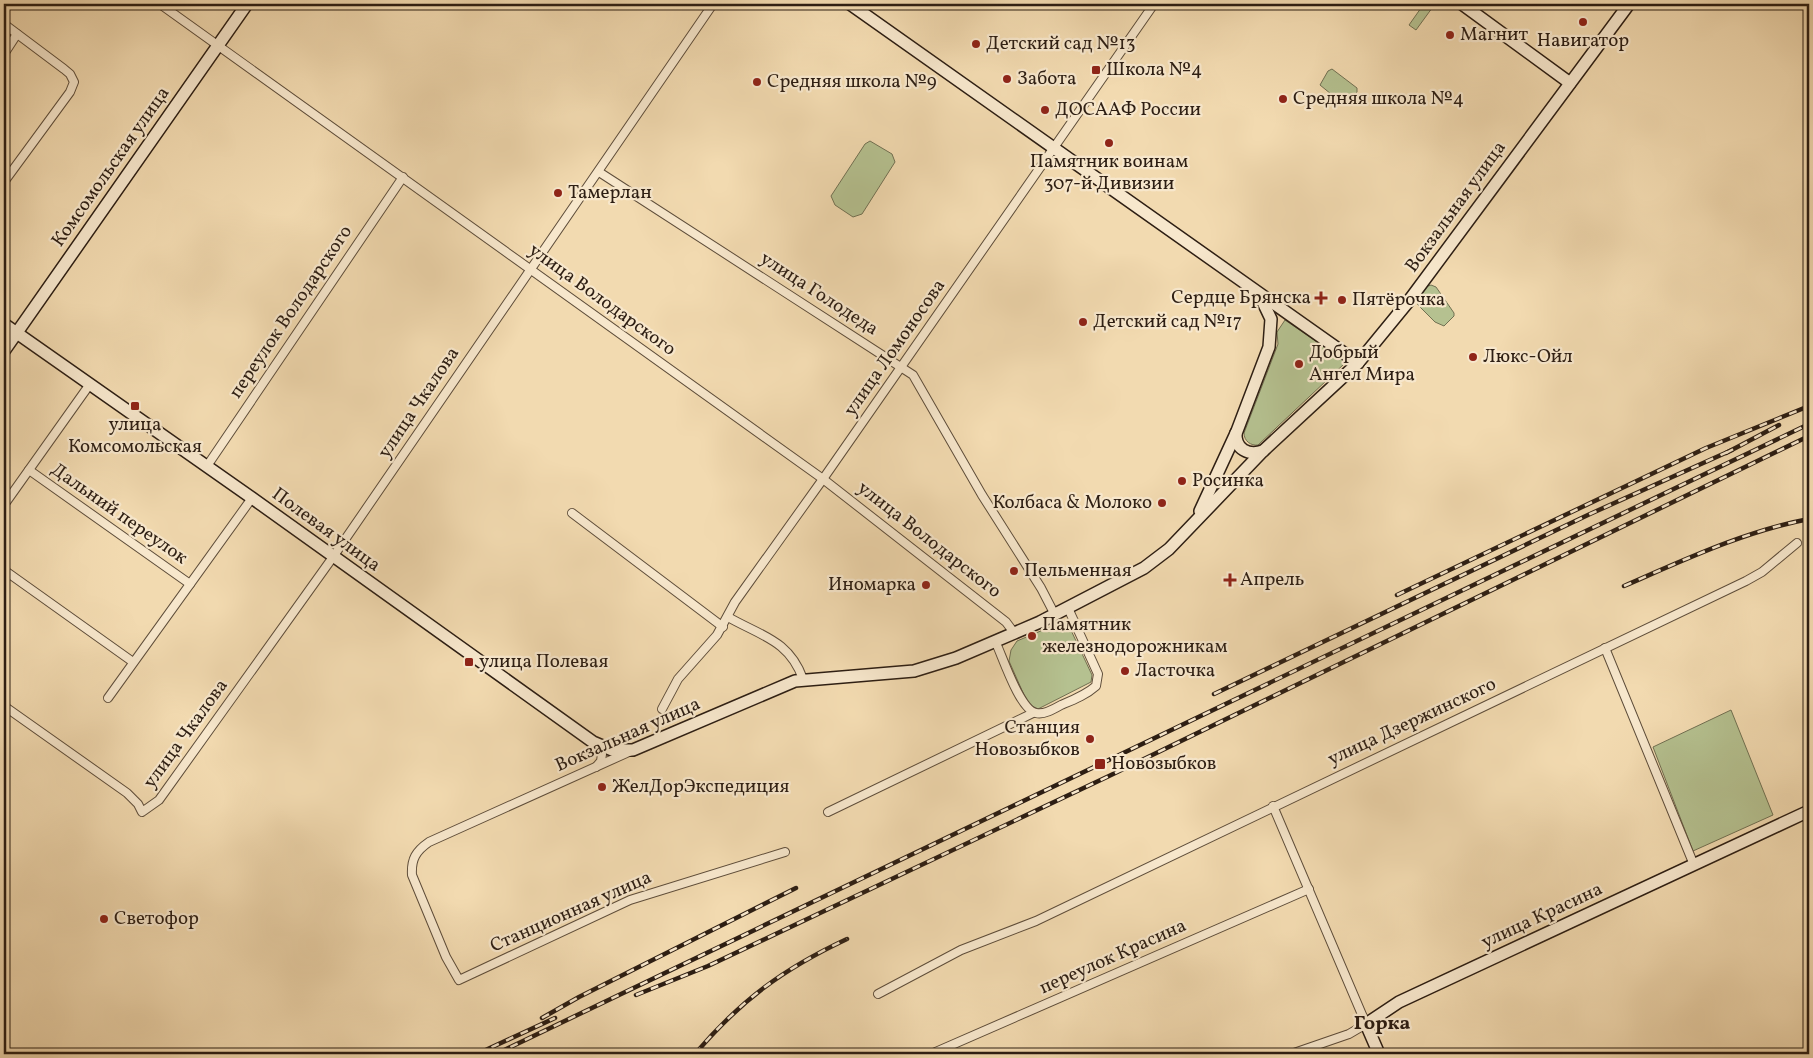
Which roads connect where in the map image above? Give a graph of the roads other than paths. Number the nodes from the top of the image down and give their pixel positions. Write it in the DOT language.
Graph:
graph roads {
  1 [pos="160,4"];
  2 [pos="247,4"];
  3 [pos="713,4"];
  4 [pos="850,4"];
  5 [pos="1154,4"];
  6 [pos="1462,4"];
  7 [pos="1629,4"];
  8 [pos="4,24"];
  9 [pos="17,34"];
  10 [pos="219,45"];
  11 [pos="4,54"];
  12 [pos="1570,83"];
  13 [pos="1054,148"];
  14 [pos="599,172"];
  15 [pos="403,177"];
  16 [pos="4,182"];
  17 [pos="531,268"];
  18 [pos="1251,288"];
  19 [pos="4,324"];
  20 [pos="16,333"];
  21 [pos="4,351"];
  22 [pos="1358,363"];
  23 [pos="902,367"];
  24 [pos="90,384"];
  25 [pos="1237,431"];
  26 [pos="1263,451"];
  27 [pos="207,466"];
  28 [pos="29,470"];
  29 [pos="824,479"];
  30 [pos="252,498"];
  31 [pos="4,505"];
  32 [pos="572,512"];
  33 [pos="1185,533"];
  34 [pos="1797,543"];
  35 [pos="334,556"];
  36 [pos="4,570"];
  37 [pos="190,584"];
  38 [pos="1068,608"];
  39 [pos="1055,615"];
  40 [pos="728,618"];
  41 [pos="723,627"];
  42 [pos="1015,634"];
  43 [pos="996,643"];
  44 [pos="1605,648"];
  45 [pos="134,662"];
  46 [pos="803,679"];
  47 [pos="108,698"];
  48 [pos="4,706"];
  49 [pos="662,709"];
  50 [pos="1033,713"];
  51 [pos="593,742"];
  52 [pos="633,750"];
  53 [pos="594,768"];
  54 [pos="1273,806"];
  55 [pos="1809,810"];
  56 [pos="828,812"];
  57 [pos="785,852"];
  58 [pos="1694,865"];
  59 [pos="1309,889"];
  60 [pos="459,980"];
  61 [pos="878,994"];
  62 [pos="1366,1024"];
  63 [pos="931,1054"];
  64 [pos="1291,1054"];
  65 [pos="1379,1054"];
  1 -- 10 [label="street, улица Володарского"];
  2 -- 10 [label="main road, Комсомольская улица"];
  3 -- 14 [label="street, улица Чкалова"];
  4 -- 13 [label="main road"];
  5 -- 13 [label="street, улица Ломоносова"];
  6 -- 12 [label="main road"];
  7 -- 12 [label="main road, Вокзальная улица"];
  8 -- 9 [label="street"];
  9 -- 11 [label="street"];
  9 -- 16 [label="street"];
  10 -- 15 [label="street, улица Володарского"];
  10 -- 20 [label="main road, Комсомольская улица"];
  12 -- 22 [label="main road, Вокзальная улица"];
  13 -- 18 [label="main road"];
  13 -- 23 [label="street, улица Ломоносова"];
  14 -- 17 [label="street, улица Чкалова"];
  14 -- 23 [label="street, улица Голодеда"];
  15 -- 17 [label="street, улица Володарского"];
  15 -- 27 [label="street, переулок Володарского"];
  17 -- 29 [label="street, улица Володарского"];
  17 -- 35 [label="street, улица Чкалова"];
  18 -- 22 [label="main road"];
  18 -- 25 [label="main road"];
  19 -- 20 [label="main road, Полевая улица"];
  20 -- 21 [label="main road, Комсомольская улица"];
  20 -- 24 [label="main road, Полевая улица"];
  22 -- 26 [label="main road, Вокзальная улица"];
  23 -- 29 [label="street, улица Ломоносова"];
  23 -- 39 [label="street, улица Голодеда"];
  24 -- 27 [label="main road, Полевая улица"];
  24 -- 28 [label="street"];
  25 -- 26 [label="main road"];
  25 -- 33 [label="main road"];
  26 -- 33 [label="main road, Вокзальная улица"];
  27 -- 30 [label="main road, Полевая улица"];
  28 -- 31 [label="street"];
  28 -- 37 [label="street, Дальний переулок"];
  29 -- 40 [label="street, улица Ломоносова"];
  29 -- 42 [label="street, улица Володарского"];
  30 -- 35 [label="main road, Полевая улица"];
  30 -- 37 [label="street, Дальний переулок"];
  32 -- 41 [label="street"];
  33 -- 38 [label="main road, Вокзальная улица"];
  34 -- 44 [label="street, улица Дзержинского"];
  35 -- 48 [label="street, улица Чкалова"];
  35 -- 51 [label="main road, Полевая улица"];
  36 -- 45 [label="street"];
  37 -- 45 [label="street, Дальний переулок"];
  38 -- 39 [label="main road, Вокзальная улица"];
  38 -- 50 [label="street"];
  39 -- 42 [label="main road, Вокзальная улица"];
  40 -- 41 [label="street, улица Ломоносова"];
  40 -- 46 [label="street"];
  41 -- 49 [label="street, улица Ломоносова"];
  42 -- 43 [label="main road, Вокзальная улица"];
  43 -- 46 [label="main road, Вокзальная улица"];
  43 -- 50 [label="street"];
  44 -- 54 [label="street, улица Дзержинского"];
  44 -- 58 [label="street"];
  45 -- 47 [label="street, Дальний переулок"];
  46 -- 52 [label="main road, Вокзальная улица"];
  50 -- 56 [label="street"];
  51 -- 52 [label="main road, Полевая улица"];
  51 -- 53 [label="street"];
  52 -- 53 [label="street, Вокзальная улица"];
  53 -- 60 [label="street, Вокзальная улица"];
  54 -- 59 [label="street"];
  54 -- 61 [label="street, улица Дзержинского"];
  55 -- 58 [label="main road, улица Красина"];
  57 -- 60 [label="street, Станционная улица"];
  58 -- 62 [label="main road, улица Красина"];
  59 -- 62 [label="street"];
  59 -- 63 [label="street, переулок Красина"];
  62 -- 64 [label="street, улица Красина"];
  62 -- 65 [label="main road"];
}
